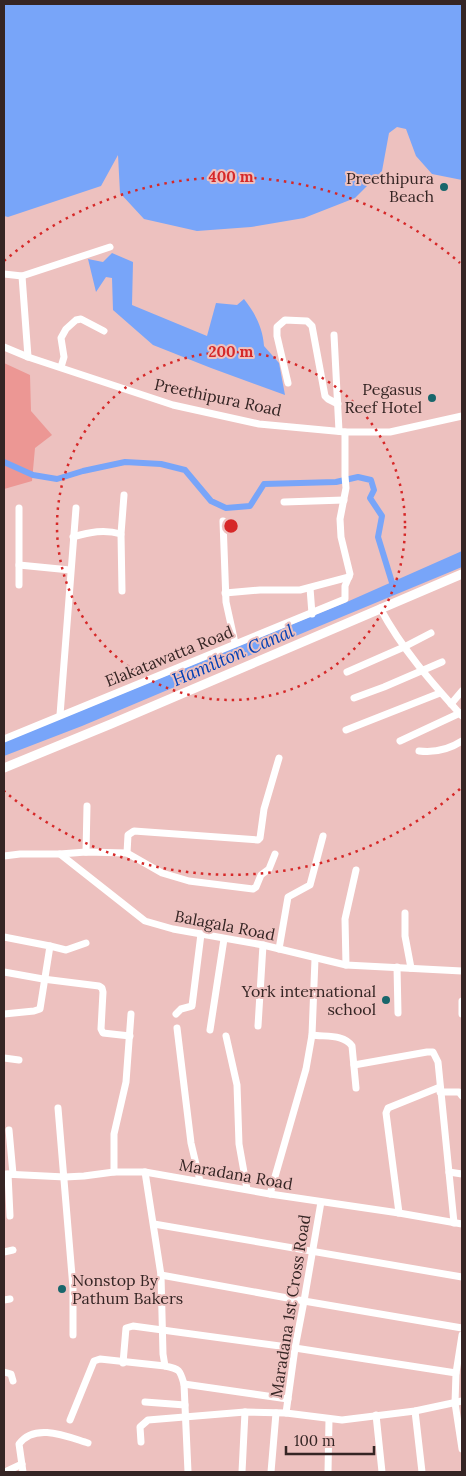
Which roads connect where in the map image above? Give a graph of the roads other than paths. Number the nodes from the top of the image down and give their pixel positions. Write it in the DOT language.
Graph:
graph roads {
  1 [pos="110,247"];
  2 [pos="4,274"];
  3 [pos="22,276"];
  4 [pos="104,330"];
  5 [pos="334,334"];
  6 [pos="4,347"];
  7 [pos="28,357"];
  8 [pos="61,367"];
  9 [pos="288,383"];
  10 [pos="338,404"];
  11 [pos="462,416"];
  12 [pos="342,431"];
  13 [pos="124,495"];
  14 [pos="344,500"];
  15 [pos="284,502"];
  16 [pos="19,508"];
  17 [pos="76,508"];
  18 [pos="223,521"];
  19 [pos="121,534"];
  20 [pos="73,537"];
  21 [pos="20,565"];
  22 [pos="70,570"];
  23 [pos="462,574"];
  24 [pos="349,577"];
  25 [pos="19,585"];
  26 [pos="310,588"];
  27 [pos="122,591"];
  28 [pos="225,592"];
  29 [pos="380,608"];
  30 [pos="312,614"];
  31 [pos="430,633"];
  32 [pos="235,644"];
  33 [pos="404,647"];
  34 [pos="442,662"];
  35 [pos="422,671"];
  36 [pos="347,672"];
  37 [pos="462,692"];
  38 [pos="440,693"];
  39 [pos="354,698"];
  40 [pos="451,704"];
  41 [pos="461,714"];
  42 [pos="60,715"];
  43 [pos="346,730"];
  44 [pos="4,739"];
  45 [pos="400,741"];
  46 [pos="462,741"];
  47 [pos="419,751"];
  48 [pos="278,758"];
  49 [pos="4,768"];
  50 [pos="87,806"];
  51 [pos="323,836"];
  52 [pos="86,852"];
  53 [pos="127,853"];
  54 [pos="60,854"];
  55 [pos="275,854"];
  56 [pos="4,856"];
  57 [pos="356,870"];
  58 [pos="405,913"];
  59 [pos="201,934"];
  60 [pos="4,937"];
  61 [pos="224,939"];
  62 [pos="86,943"];
  63 [pos="263,945"];
  64 [pos="50,946"];
  65 [pos="279,949"];
  66 [pos="315,959"];
  67 [pos="346,965"];
  68 [pos="396,967"];
  69 [pos="411,968"];
  70 [pos="462,971"];
  71 [pos="4,972"];
  72 [pos="44,980"];
  73 [pos="462,1000"];
  74 [pos="398,1013"];
  75 [pos="4,1014"];
  76 [pos="131,1014"];
  77 [pos="176,1014"];
  78 [pos="462,1014"];
  79 [pos="258,1026"];
  80 [pos="177,1028"];
  81 [pos="210,1030"];
  82 [pos="312,1035"];
  83 [pos="130,1036"];
  84 [pos="226,1036"];
  85 [pos="4,1058"];
  86 [pos="19,1060"];
  87 [pos="354,1065"];
  88 [pos="356,1088"];
  89 [pos="440,1090"];
  90 [pos="462,1096"];
  91 [pos="58,1108"];
  92 [pos="9,1130"];
  93 [pos="114,1172"];
  94 [pos="145,1172"];
  95 [pos="449,1172"];
  96 [pos="8,1174"];
  97 [pos="462,1174"];
  98 [pos="65,1177"];
  99 [pos="200,1181"];
  100 [pos="247,1189"];
  101 [pos="270,1194"];
  102 [pos="320,1202"];
  103 [pos="399,1213"];
  104 [pos="10,1216"];
  105 [pos="454,1223"];
  106 [pos="154,1224"];
  107 [pos="462,1224"];
  108 [pos="13,1250"];
  109 [pos="312,1251"];
  110 [pos="4,1252"];
  111 [pos="161,1274"];
  112 [pos="462,1277"];
  113 [pos="304,1301"];
  114 [pos="462,1328"];
  115 [pos="163,1329"];
  116 [pos="73,1335"];
  117 [pos="462,1335"];
  118 [pos="295,1348"];
  119 [pos="123,1363"];
  120 [pos="165,1366"];
  121 [pos="4,1372"];
  122 [pos="456,1373"];
  123 [pos="13,1381"];
  124 [pos="184,1384"];
  125 [pos="288,1399"];
  126 [pos="145,1402"];
  127 [pos="459,1402"];
  128 [pos="185,1405"];
  129 [pos="415,1410"];
  130 [pos="245,1412"];
  131 [pos="276,1413"];
  132 [pos="286,1413"];
  133 [pos="376,1415"];
  134 [pos="185,1416"];
  135 [pos="329,1419"];
  136 [pos="70,1420"];
  137 [pos="141,1442"];
  138 [pos="88,1443"];
  139 [pos="462,1449"];
  140 [pos="22,1464"];
  141 [pos="5,1472"];
  142 [pos="23,1472"];
  143 [pos="188,1472"];
  144 [pos="242,1472"];
  145 [pos="271,1472"];
  146 [pos="328,1472"];
  147 [pos="382,1472"];
  148 [pos="422,1472"];
  1 -- 3 [label="street"];
  2 -- 3 [label="street"];
  3 -- 7 [label="street"];
  4 -- 8 [label="street"];
  5 -- 10 [label="street"];
  6 -- 7 [label="street, Preethipura Road"];
  7 -- 8 [label="street, Preethipura Road"];
  8 -- 12 [label="street, Preethipura Road"];
  9 -- 10 [label="street"];
  10 -- 12 [label="street"];
  11 -- 12 [label="street, Preethipura Road"];
  12 -- 14 [label="street"];
  13 -- 19 [label="street"];
  14 -- 15 [label="street"];
  14 -- 24 [label="street"];
  16 -- 21 [label="street"];
  17 -- 20 [label="street"];
  18 -- 28 [label="street"];
  19 -- 20 [label="street"];
  19 -- 27 [label="street"];
  20 -- 22 [label="street"];
  21 -- 22 [label="street"];
  21 -- 25 [label="street"];
  22 -- 42 [label="street"];
  23 -- 29 [label="main road"];
  24 -- 26 [label="street"];
  24 -- 30 [label="street, Elakatawatta Road"];
  26 -- 28 [label="street"];
  26 -- 30 [label="street"];
  28 -- 32 [label="street"];
  29 -- 33 [label="street"];
  29 -- 49 [label="main road"];
  30 -- 32 [label="street, Elakatawatta Road"];
  31 -- 33 [label="street"];
  32 -- 42 [label="street, Elakatawatta Road"];
  33 -- 35 [label="street"];
  33 -- 36 [label="street"];
  34 -- 35 [label="street"];
  35 -- 38 [label="street"];
  35 -- 39 [label="street"];
  37 -- 40 [label="street"];
  38 -- 40 [label="street"];
  38 -- 43 [label="street"];
  40 -- 41 [label="street"];
  41 -- 45 [label="street"];
  42 -- 44 [label="street, Elakatawatta Road"];
  46 -- 47 [label="street"];
  48 -- 53 [label="street"];
  50 -- 52 [label="street"];
  51 -- 65 [label="street"];
  52 -- 53 [label="street"];
  52 -- 54 [label="street"];
  53 -- 55 [label="street"];
  54 -- 56 [label="street"];
  54 -- 59 [label="street, Balagala Road"];
  57 -- 67 [label="street"];
  58 -- 69 [label="street"];
  59 -- 61 [label="street, Balagala Road"];
  59 -- 77 [label="street"];
  60 -- 64 [label="street"];
  61 -- 63 [label="street, Balagala Road"];
  61 -- 81 [label="street"];
  62 -- 64 [label="street"];
  63 -- 65 [label="street, Balagala Road"];
  63 -- 79 [label="street"];
  64 -- 72 [label="street"];
  65 -- 66 [label="street, Balagala Road"];
  66 -- 67 [label="street, Balagala Road"];
  66 -- 82 [label="street"];
  67 -- 68 [label="street, Balagala Road"];
  68 -- 69 [label="street, Balagala Road"];
  68 -- 74 [label="street"];
  69 -- 70 [label="street, Balagala Road"];
  71 -- 72 [label="street"];
  72 -- 75 [label="street"];
  72 -- 83 [label="street"];
  73 -- 78 [label="street"];
  76 -- 83 [label="street"];
  80 -- 99 [label="street"];
  82 -- 87 [label="street"];
  82 -- 101 [label="street"];
  83 -- 93 [label="street"];
  84 -- 100 [label="street"];
  85 -- 86 [label="street"];
  87 -- 88 [label="street"];
  87 -- 89 [label="street"];
  89 -- 90 [label="street"];
  89 -- 95 [label="street"];
  89 -- 103 [label="street"];
  91 -- 98 [label="street"];
  92 -- 96 [label="street"];
  93 -- 94 [label="street, Maradana Road"];
  93 -- 98 [label="street, Maradana Road"];
  94 -- 99 [label="street, Maradana Road"];
  94 -- 106 [label="street"];
  95 -- 97 [label="street"];
  95 -- 105 [label="street"];
  96 -- 98 [label="street, Maradana Road"];
  96 -- 104 [label="street"];
  98 -- 116 [label="street"];
  99 -- 100 [label="street, Maradana Road"];
  100 -- 101 [label="street, Maradana Road"];
  101 -- 102 [label="street, Maradana Road"];
  102 -- 103 [label="street, Maradana Road"];
  102 -- 109 [label="street, Maradana 1st Cross Road"];
  103 -- 105 [label="street, Maradana Road"];
  105 -- 107 [label="street, Maradana Road"];
  106 -- 109 [label="street"];
  106 -- 111 [label="street"];
  108 -- 110 [label="street"];
  109 -- 112 [label="street"];
  109 -- 113 [label="street, Maradana 1st Cross Road"];
  111 -- 113 [label="street"];
  111 -- 115 [label="street"];
  113 -- 114 [label="street"];
  113 -- 118 [label="street, Maradana 1st Cross Road"];
  115 -- 118 [label="street"];
  115 -- 119 [label="street"];
  115 -- 120 [label="street"];
  117 -- 122 [label="street"];
  118 -- 122 [label="street"];
  118 -- 125 [label="street, Maradana 1st Cross Road"];
  119 -- 120 [label="street"];
  119 -- 136 [label="street"];
  120 -- 124 [label="street"];
  121 -- 123 [label="street"];
  122 -- 127 [label="street"];
  124 -- 125 [label="street"];
  124 -- 128 [label="street"];
  125 -- 132 [label="street, Maradana 1st Cross Road"];
  126 -- 128 [label="street"];
  127 -- 129 [label="street"];
  127 -- 139 [label="street"];
  128 -- 134 [label="street"];
  129 -- 133 [label="street"];
  129 -- 148 [label="street"];
  130 -- 131 [label="street"];
  130 -- 134 [label="street"];
  130 -- 144 [label="street"];
  131 -- 132 [label="street"];
  131 -- 145 [label="street"];
  132 -- 135 [label="street"];
  133 -- 135 [label="street"];
  133 -- 147 [label="street"];
  134 -- 137 [label="street"];
  134 -- 143 [label="street"];
  135 -- 146 [label="street"];
  138 -- 140 [label="street"];
  140 -- 141 [label="street"];
  140 -- 142 [label="street"];
}
